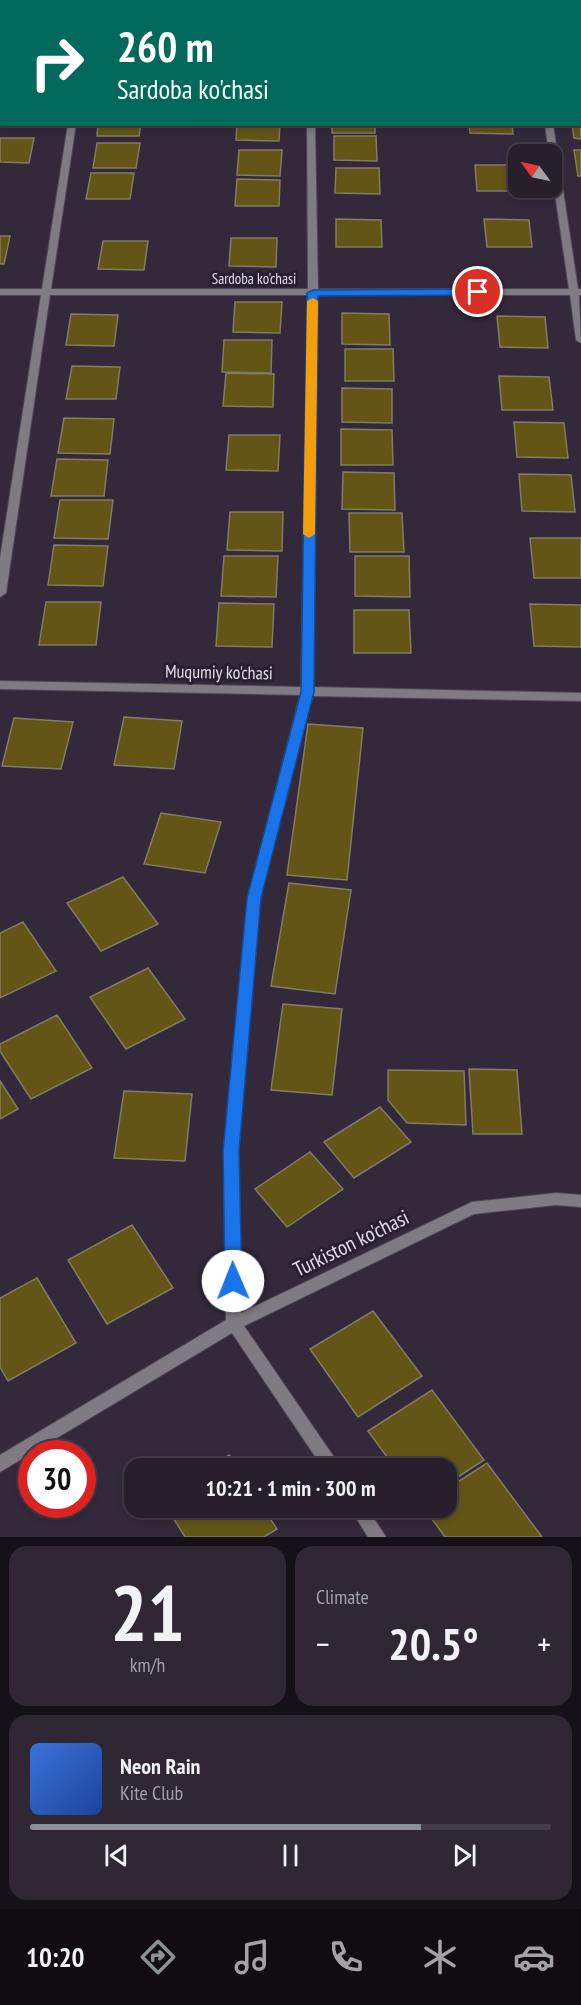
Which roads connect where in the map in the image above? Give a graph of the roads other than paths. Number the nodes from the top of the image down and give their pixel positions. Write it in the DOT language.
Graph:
graph roads {
  1 [pos="72,126"];
  2 [pos="311,126"];
  3 [pos="549,126"];
  4 [pos="0,292"];
  5 [pos="577,292"];
  6 [pos="45,293"];
  7 [pos="313,293"];
  8 [pos="581,340"];
  9 [pos="0,593"];
  10 [pos="0,685"];
  11 [pos="307,692"];
  12 [pos="581,697"];
  13 [pos="581,1201"];
  14 [pos="234,1324"];
  15 [pos="325,1458"];
  16 [pos="0,1464"];
  17 [pos="365,1518"];
  18 [pos="378,1537"];
  1 -- 6 [label="street"];
  2 -- 7 [label="street"];
  3 -- 5 [label="street"];
  4 -- 6 [label="street, Sardoba ko'chasi"];
  5 -- 7 [label="street, Sardoba ko'chasi"];
  5 -- 8 [label="street"];
  6 -- 7 [label="street, Sardoba ko'chasi"];
  6 -- 9 [label="street"];
  7 -- 11 [label="street"];
  10 -- 11 [label="street, Muqumiy ko'chasi"];
  11 -- 12 [label="street, Muqumiy ko'chasi"];
  11 -- 14 [label="street"];
  13 -- 14 [label="street, Turkiston ko'chasi"];
  14 -- 15 [label="street"];
  14 -- 16 [label="street, Turkiston ko'chasi"];
  17 -- 18 [label="street"];
}
